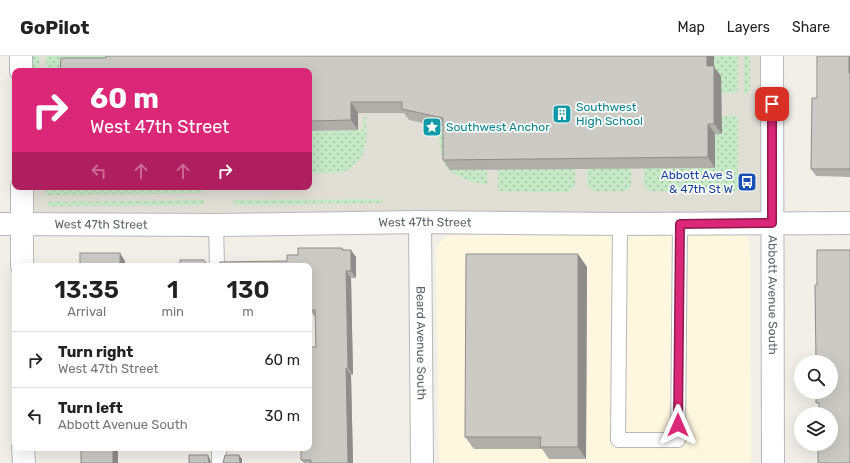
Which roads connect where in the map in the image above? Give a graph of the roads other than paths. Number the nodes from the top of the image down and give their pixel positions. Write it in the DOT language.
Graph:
graph roads {
  1 [pos="21,56"];
  2 [pos="772,56"];
  3 [pos="21,68"];
  4 [pos="22,190"];
  5 [pos="420,222"];
  6 [pos="772,223"];
  7 [pos="850,223"];
  8 [pos="0,224"];
  9 [pos="22,224"];
  10 [pos="620,224"];
  11 [pos="680,224"];
  12 [pos="216,225"];
  13 [pos="22,263"];
  14 [pos="217,263"];
  15 [pos="23,451"];
  16 [pos="219,451"];
  17 [pos="24,463"];
  18 [pos="219,463"];
  19 [pos="422,463"];
  20 [pos="773,463"];
  1 -- 3 [label="street"];
  2 -- 6 [label="street, Abbott Avenue South"];
  4 -- 9 [label="street"];
  5 -- 10 [label="street, West 47th Street"];
  5 -- 12 [label="street, West 47th Street"];
  5 -- 19 [label="street, Beard Avenue South"];
  6 -- 7 [label="street, West 47th Street"];
  6 -- 11 [label="street, West 47th Street"];
  6 -- 20 [label="street, Abbott Avenue South"];
  8 -- 9 [label="street, West 47th Street"];
  9 -- 12 [label="street, West 47th Street"];
  9 -- 13 [label="street"];
  10 -- 11 [label="street, West 47th Street"];
  10 -- 11 [label="lane"];
  12 -- 14 [label="lane"];
  15 -- 17 [label="street"];
  16 -- 18 [label="lane"];
}
